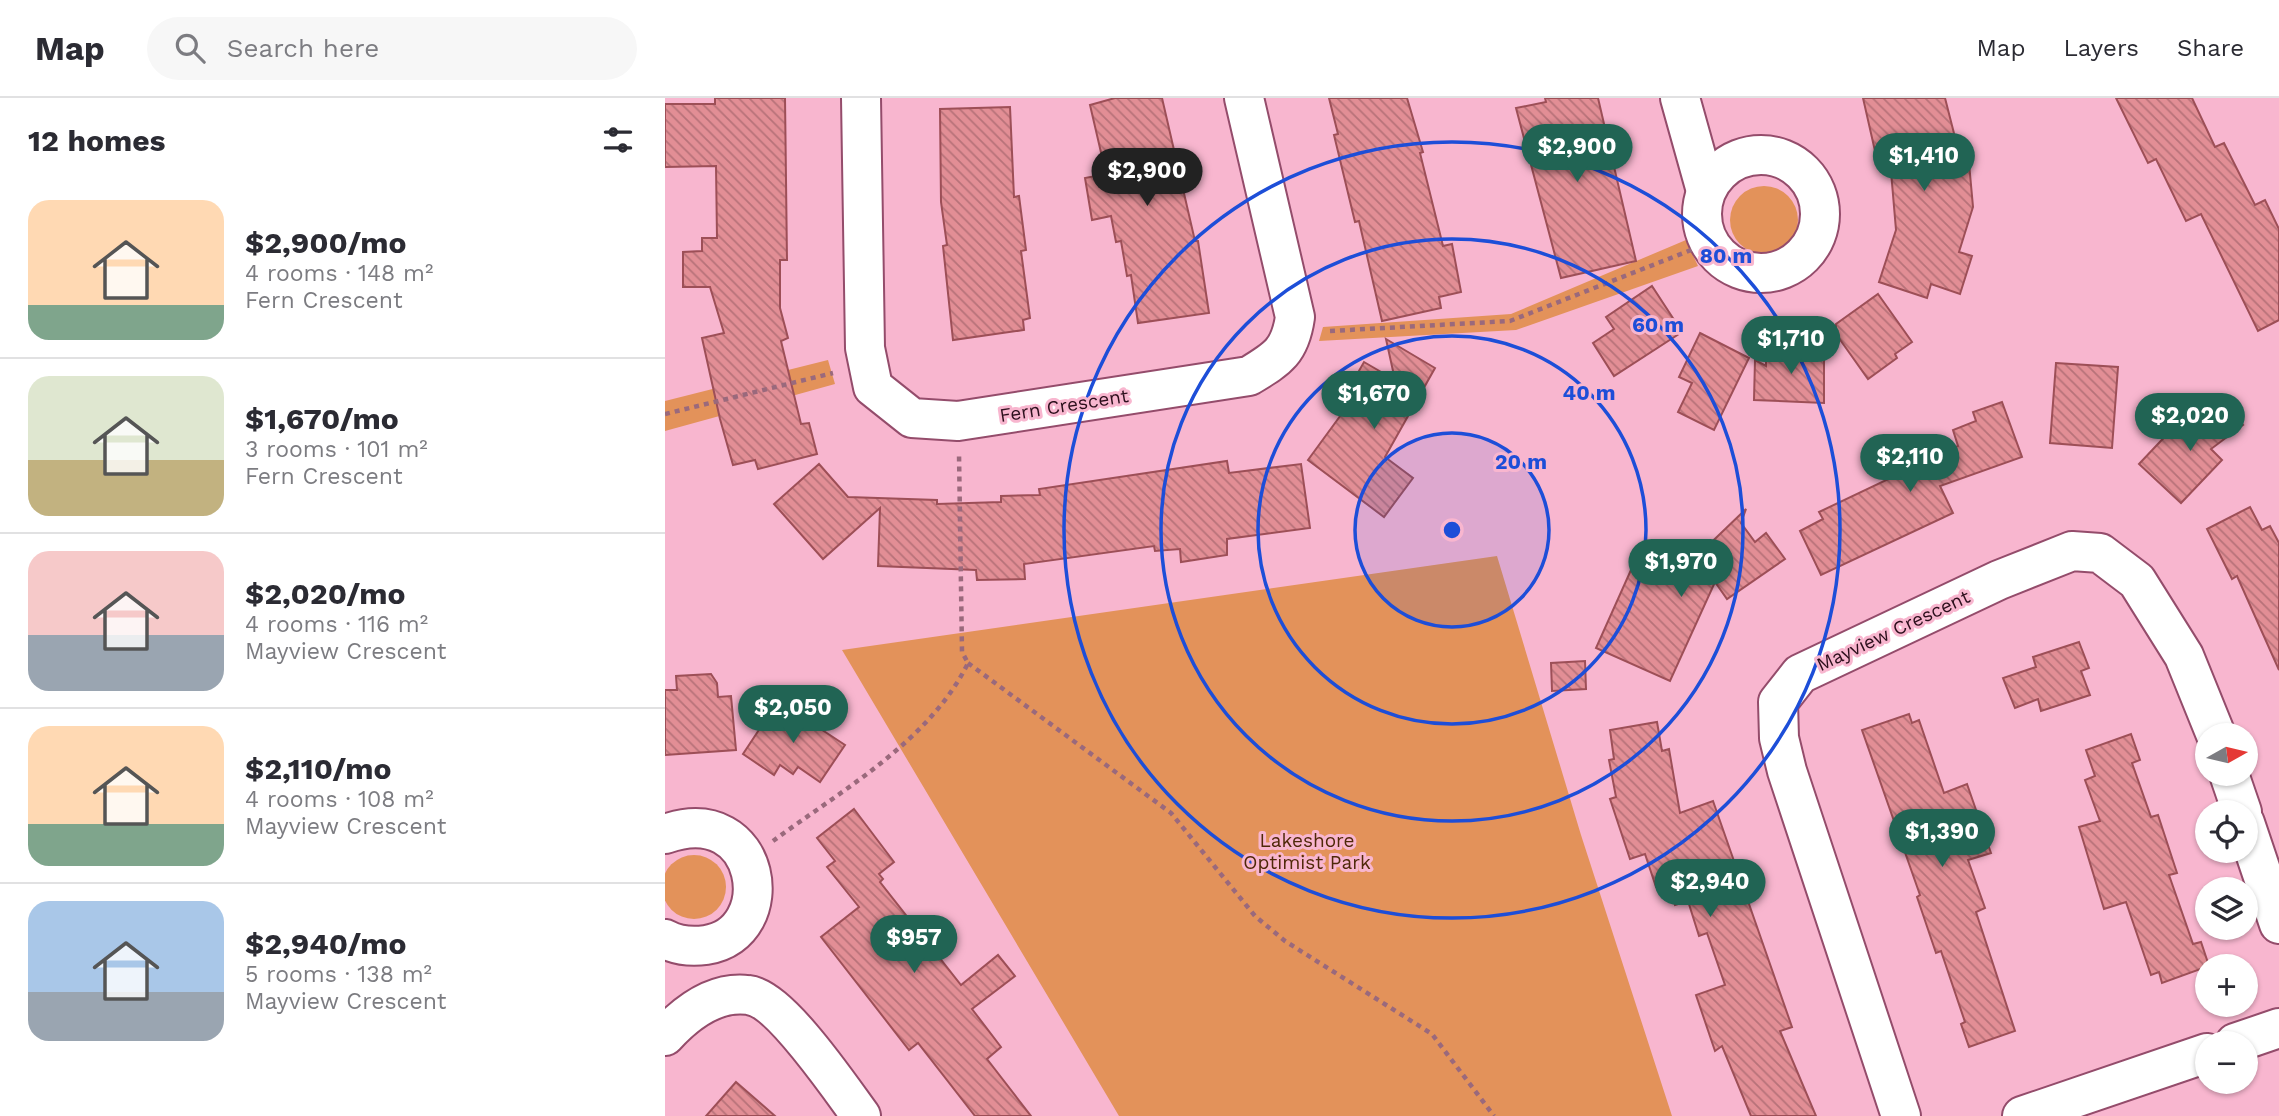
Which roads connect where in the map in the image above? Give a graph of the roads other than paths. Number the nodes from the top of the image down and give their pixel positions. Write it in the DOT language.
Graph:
graph roads {
  1 [pos="861,98"];
  2 [pos="1244,98"];
  3 [pos="1680,98"];
  4 [pos="1706,191"];
  5 [pos="2211,723"];
  6 [pos="665,834"];
  7 [pos="2258,862"];
  8 [pos="2279,924"];
  9 [pos="665,939"];
  10 [pos="712,944"];
  11 [pos="723,997"];
  12 [pos="2279,1028"];
  13 [pos="2258,1035"];
  14 [pos="665,1036"];
  15 [pos="2195,1057"];
  16 [pos="861,1116"];
  17 [pos="1901,1116"];
  18 [pos="2022,1116"];
  1 -- 2 [label="street, Fern Crescent"];
  3 -- 4 [label="street"];
  4 -- 4 [label="street"];
  5 -- 17 [label="street, Mayview Crescent"];
  6 -- 10 [label="street"];
  7 -- 8 [label="street"];
  9 -- 10 [label="street"];
  10 -- 11 [label="street"];
  11 -- 14 [label="street"];
  11 -- 16 [label="street"];
  12 -- 13 [label="street"];
  15 -- 18 [label="street"];
}
